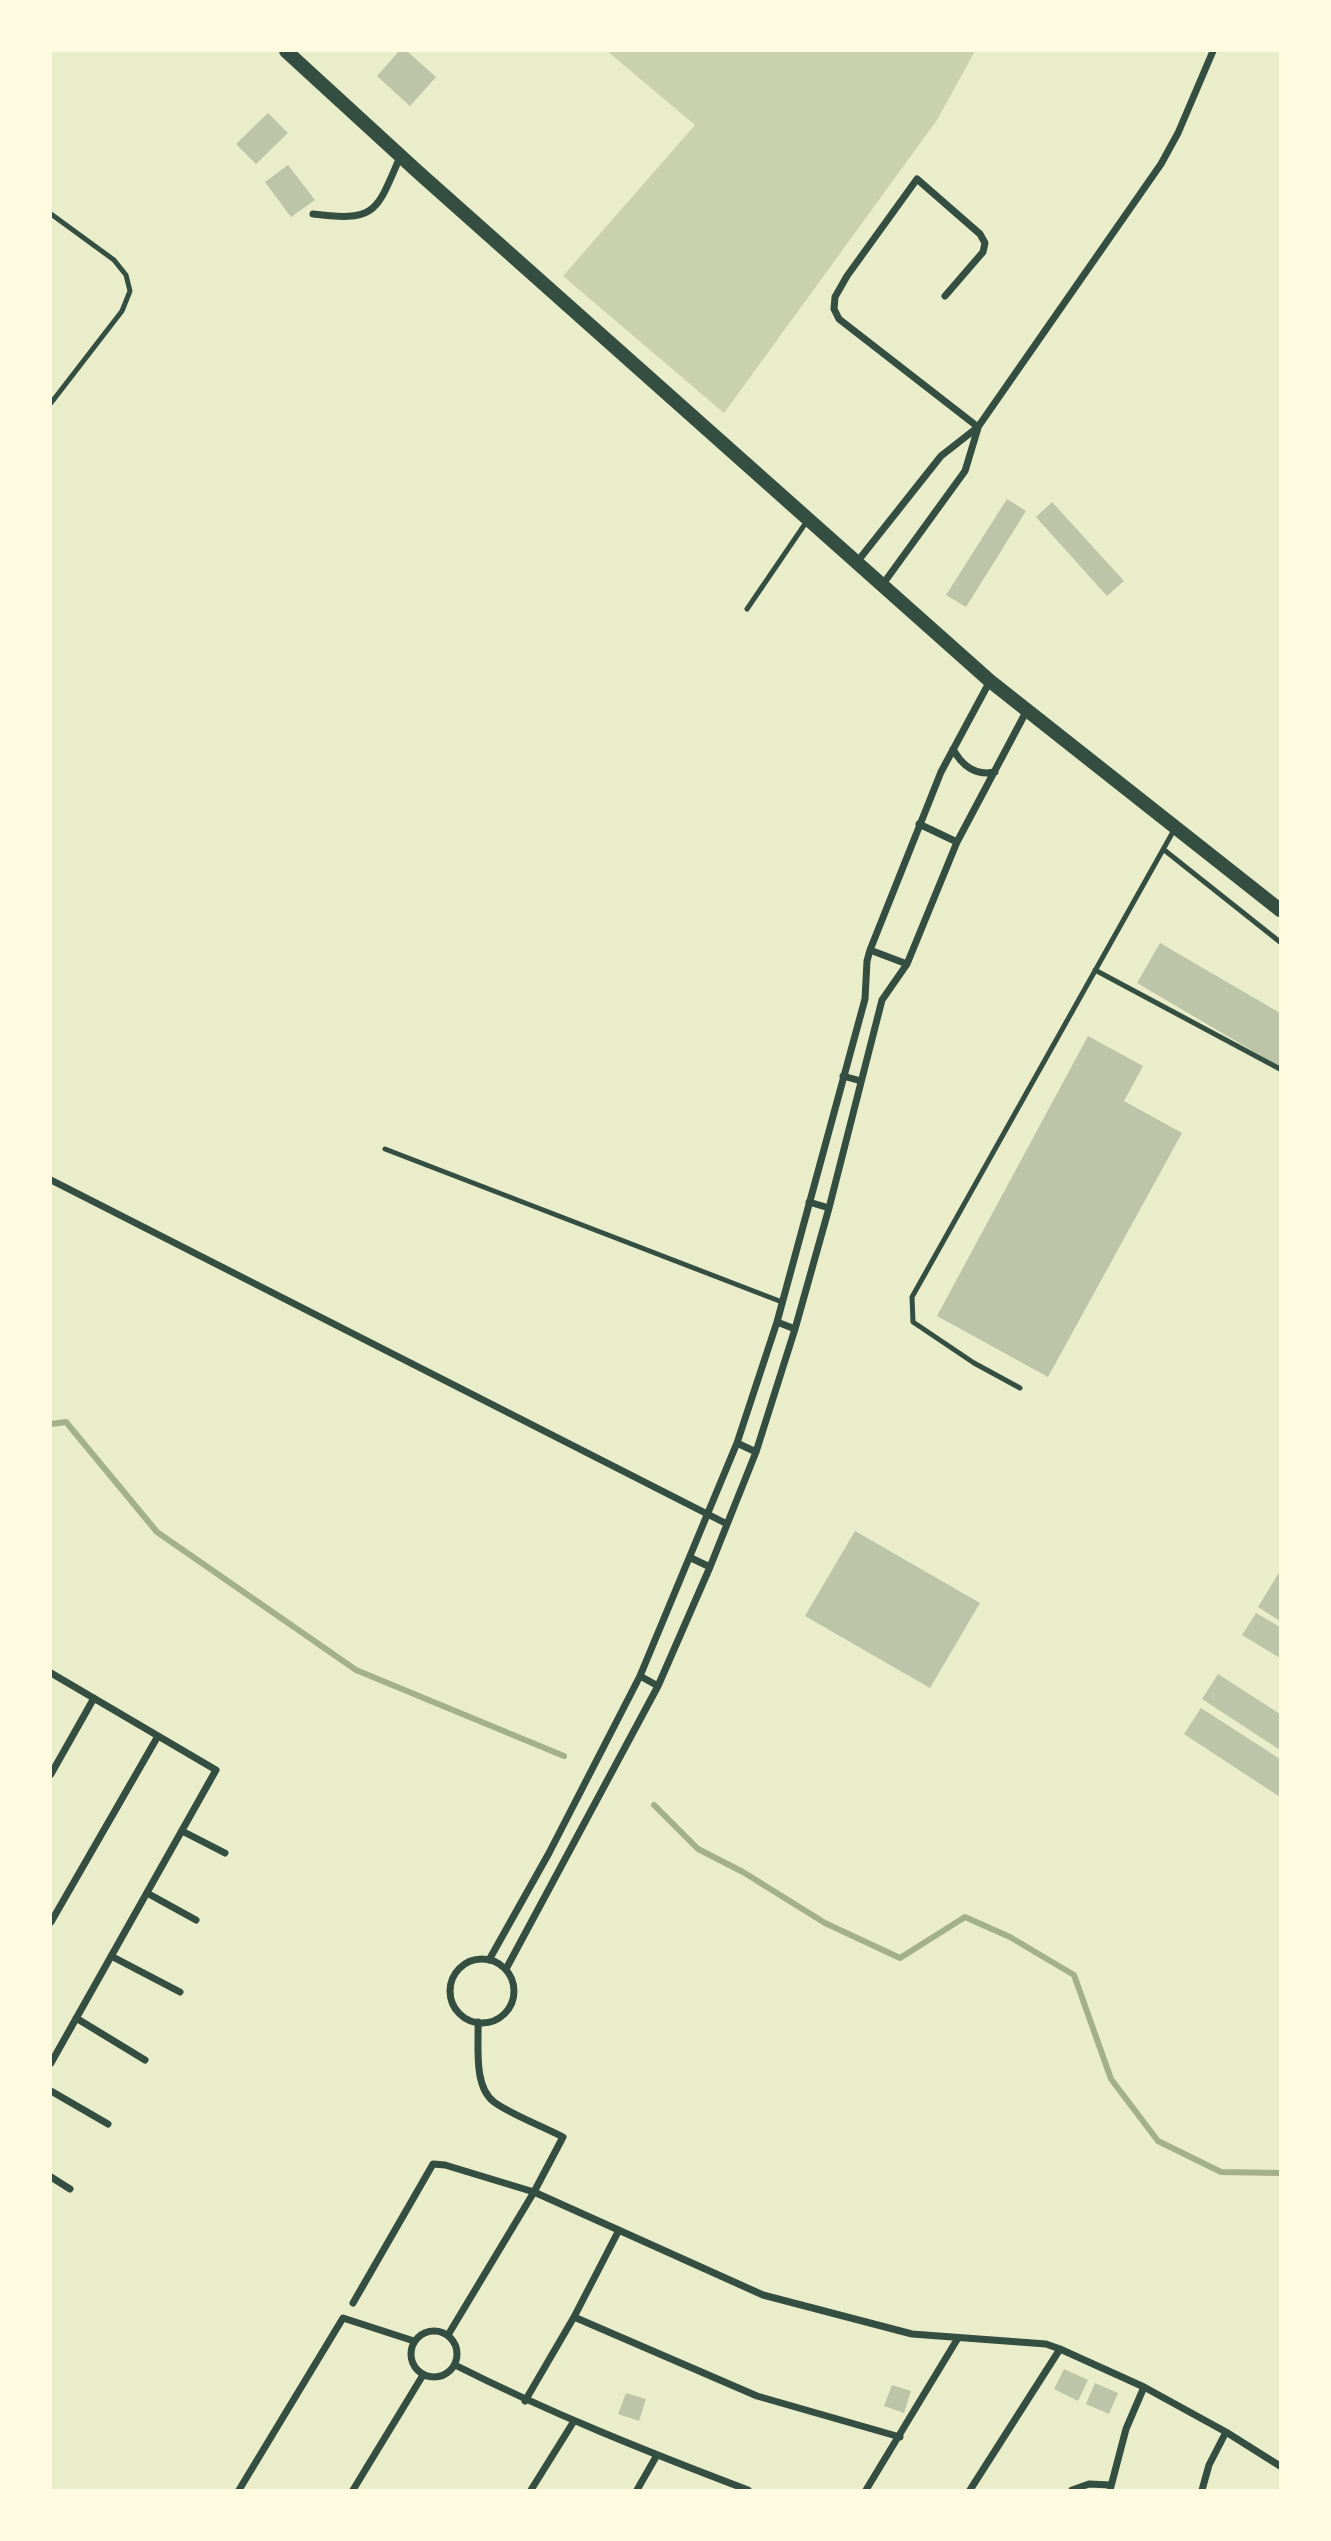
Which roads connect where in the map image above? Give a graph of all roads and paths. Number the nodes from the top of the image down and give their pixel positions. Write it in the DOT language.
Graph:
graph roads {
  1 [pos="286,51"];
  2 [pos="1213,51"];
  3 [pos="400,156"];
  4 [pos="51,214"];
  5 [pos="313,214"];
  6 [pos="945,296"];
  7 [pos="51,403"];
  8 [pos="978,427"];
  9 [pos="809,518"];
  10 [pos="857,562"];
  11 [pos="883,584"];
  12 [pos="747,609"];
  13 [pos="990,681"];
  14 [pos="1027,710"];
  15 [pos="953,750"];
  16 [pos="995,772"];
  17 [pos="919,824"];
  18 [pos="1176,827"];
  19 [pos="957,842"];
  20 [pos="1163,849"];
  21 [pos="1280,910"];
  22 [pos="1280,942"];
  23 [pos="870,950"];
  24 [pos="908,964"];
  25 [pos="1095,970"];
  26 [pos="1280,1069"];
  27 [pos="843,1076"];
  28 [pos="861,1081"];
  29 [pos="385,1149"];
  30 [pos="51,1180"];
  31 [pos="810,1202"];
  32 [pos="829,1208"];
  33 [pos="782,1302"];
  34 [pos="777,1321"];
  35 [pos="795,1329"];
  36 [pos="1020,1388"];
  37 [pos="737,1443"];
  38 [pos="756,1452"];
  39 [pos="708,1515"];
  40 [pos="727,1524"];
  41 [pos="691,1558"];
  42 [pos="710,1567"];
  43 [pos="51,1673"];
  44 [pos="640,1676"];
  45 [pos="658,1686"];
  46 [pos="94,1698"];
  47 [pos="158,1736"];
  48 [pos="594,1768"];
  49 [pos="51,1773"];
  50 [pos="610,1775"];
  51 [pos="182,1830"];
  52 [pos="226,1853"];
  53 [pos="549,1853"];
  54 [pos="564,1862"];
  55 [pos="147,1893"];
  56 [pos="196,1920"];
  57 [pos="51,1922"];
  58 [pos="111,1956"];
  59 [pos="489,1960"];
  60 [pos="506,1969"];
  61 [pos="180,1992"];
  62 [pos="76,2018"];
  63 [pos="478,2022"];
  64 [pos="145,2060"];
  65 [pos="51,2063"];
  66 [pos="51,2091"];
  67 [pos="108,2124"];
  68 [pos="51,2177"];
  69 [pos="70,2189"];
  70 [pos="534,2192"];
  71 [pos="619,2230"];
  72 [pos="353,2302"];
  73 [pos="574,2317"];
  74 [pos="448,2335"];
  75 [pos="958,2338"];
  76 [pos="414,2341"];
  77 [pos="1060,2349"];
  78 [pos="455,2365"];
  79 [pos="423,2375"];
  80 [pos="1144,2387"];
  81 [pos="525,2401"];
  82 [pos="574,2421"];
  83 [pos="1226,2432"];
  84 [pos="900,2437"];
  85 [pos="657,2455"];
  86 [pos="1280,2466"];
  87 [pos="1110,2488"];
  88 [pos="239,2490"];
  89 [pos="353,2490"];
  90 [pos="531,2490"];
  91 [pos="637,2490"];
  92 [pos="746,2490"];
  93 [pos="866,2490"];
  94 [pos="970,2490"];
  95 [pos="1072,2490"];
  96 [pos="1202,2490"];
  1 -- 3 [label="main road"];
  2 -- 8 [label="street"];
  3 -- 5 [label="street"];
  3 -- 9 [label="main road"];
  4 -- 7 [label="lane"];
  6 -- 8 [label="street"];
  8 -- 10 [label="street"];
  8 -- 11 [label="street"];
  9 -- 10 [label="main road"];
  9 -- 12 [label="lane"];
  10 -- 11 [label="main road"];
  11 -- 13 [label="main road"];
  13 -- 14 [label="main road"];
  13 -- 15 [label="street"];
  14 -- 16 [label="street"];
  14 -- 18 [label="main road"];
  15 -- 16 [label="street"];
  15 -- 17 [label="street"];
  16 -- 19 [label="street"];
  17 -- 19 [label="street"];
  17 -- 23 [label="street"];
  18 -- 20 [label="lane"];
  18 -- 21 [label="main road"];
  19 -- 24 [label="street"];
  20 -- 22 [label="lane"];
  20 -- 25 [label="lane"];
  23 -- 24 [label="street"];
  23 -- 27 [label="street"];
  24 -- 28 [label="street"];
  25 -- 26 [label="lane"];
  25 -- 36 [label="lane"];
  27 -- 28 [label="street"];
  27 -- 31 [label="street"];
  28 -- 32 [label="street"];
  29 -- 33 [label="lane"];
  30 -- 39 [label="street"];
  31 -- 32 [label="street"];
  31 -- 33 [label="street"];
  32 -- 35 [label="street"];
  33 -- 34 [label="street"];
  34 -- 35 [label="street"];
  34 -- 37 [label="street"];
  35 -- 38 [label="street"];
  37 -- 38 [label="street"];
  37 -- 39 [label="street"];
  38 -- 40 [label="street"];
  39 -- 40 [label="street"];
  39 -- 41 [label="street"];
  40 -- 42 [label="street"];
  41 -- 42 [label="street"];
  41 -- 44 [label="street"];
  42 -- 45 [label="street"];
  43 -- 46 [label="street"];
  44 -- 45 [label="street"];
  44 -- 48 [label="street"];
  45 -- 50 [label="street"];
  46 -- 47 [label="street"];
  46 -- 49 [label="street"];
  47 -- 51 [label="street"];
  47 -- 57 [label="street"];
  48 -- 50 [label="street"];
  48 -- 53 [label="street"];
  50 -- 54 [label="street"];
  51 -- 52 [label="street"];
  51 -- 55 [label="street"];
  53 -- 54 [label="street"];
  53 -- 59 [label="street"];
  54 -- 60 [label="street"];
  55 -- 56 [label="street"];
  55 -- 58 [label="street"];
  58 -- 61 [label="street"];
  58 -- 62 [label="street"];
  59 -- 60 [label="street"];
  59 -- 63 [label="street"];
  60 -- 63 [label="street"];
  62 -- 64 [label="street"];
  62 -- 65 [label="street"];
  63 -- 70 [label="street"];
  66 -- 67 [label="street"];
  68 -- 69 [label="street"];
  70 -- 71 [label="street"];
  70 -- 72 [label="street"];
  70 -- 74 [label="street"];
  71 -- 73 [label="street"];
  71 -- 75 [label="street"];
  73 -- 81 [label="street"];
  73 -- 84 [label="street"];
  74 -- 76 [label="street"];
  74 -- 78 [label="street"];
  75 -- 77 [label="street"];
  75 -- 84 [label="street"];
  76 -- 79 [label="street"];
  76 -- 88 [label="street"];
  77 -- 80 [label="street"];
  77 -- 94 [label="street"];
  78 -- 79 [label="street"];
  78 -- 81 [label="street"];
  79 -- 89 [label="street"];
  80 -- 83 [label="street"];
  80 -- 87 [label="street"];
  81 -- 82 [label="street"];
  82 -- 85 [label="street"];
  82 -- 90 [label="street"];
  83 -- 86 [label="street"];
  83 -- 96 [label="street"];
  84 -- 93 [label="street"];
  85 -- 91 [label="street"];
  85 -- 92 [label="street"];
  87 -- 95 [label="street"];
}
